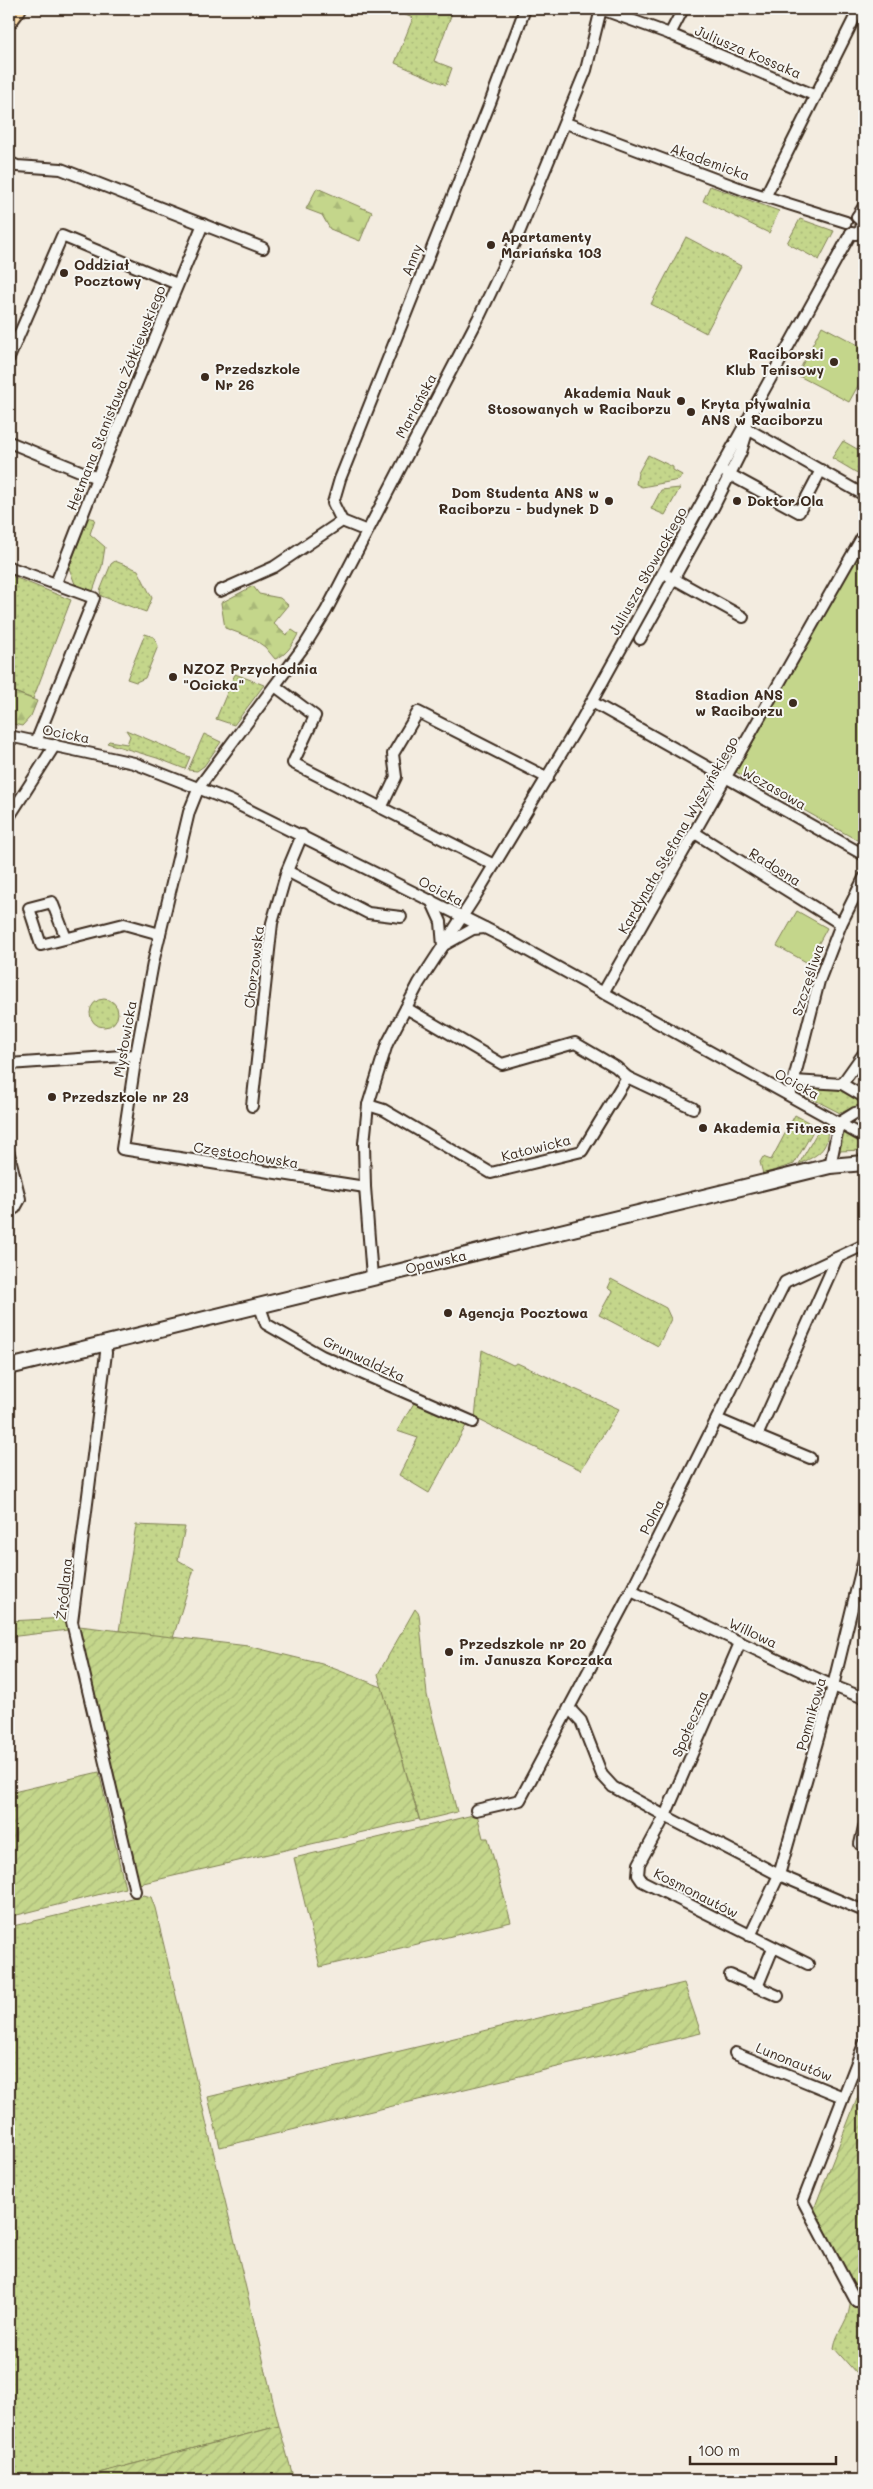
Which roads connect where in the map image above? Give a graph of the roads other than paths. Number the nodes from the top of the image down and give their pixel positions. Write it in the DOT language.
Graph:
graph roads {
  1 [pos="18,9"];
  2 [pos="525,9"];
  3 [pos="601,9"];
  4 [pos="683,9"];
  5 [pos="859,9"];
  6 [pos="9,21"];
  7 [pos="670,34"];
  8 [pos="816,96"];
  9 [pos="566,123"];
  10 [pos="9,162"];
  11 [pos="765,197"];
  12 [pos="864,206"];
  13 [pos="857,217"];
  14 [pos="846,222"];
  15 [pos="203,224"];
  16 [pos="863,229"];
  17 [pos="851,233"];
  18 [pos="263,248"];
  19 [pos="178,284"];
  20 [pos="9,358"];
  21 [pos="746,428"];
  22 [pos="9,442"];
  23 [pos="721,469"];
  24 [pos="821,470"];
  25 [pos="730,474"];
  26 [pos="97,478"];
  27 [pos="864,494"];
  28 [pos="342,521"];
  29 [pos="367,531"];
  30 [pos="864,534"];
  31 [pos="9,566"];
  32 [pos="663,573"];
  33 [pos="674,579"];
  34 [pos="56,583"];
  35 [pos="220,591"];
  36 [pos="743,616"];
  37 [pos="640,639"];
  38 [pos="276,686"];
  39 [pos="592,702"];
  40 [pos="9,736"];
  41 [pos="36,742"];
  42 [pos="54,745"];
  43 [pos="727,777"];
  44 [pos="548,778"];
  45 [pos="199,787"];
  46 [pos="381,808"];
  47 [pos="9,817"];
  48 [pos="695,833"];
  49 [pos="302,835"];
  50 [pos="864,855"];
  51 [pos="494,865"];
  52 [pos="287,871"];
  53 [pos="864,878"];
  54 [pos="431,900"];
  55 [pos="401,917"];
  56 [pos="462,917"];
  57 [pos="841,924"];
  58 [pos="486,928"];
  59 [pos="160,934"];
  60 [pos="66,938"];
  61 [pos="443,946"];
  62 [pos="603,993"];
  63 [pos="406,1008"];
  64 [pos="864,1053"];
  65 [pos="136,1055"];
  66 [pos="9,1064"];
  67 [pos="627,1077"];
  68 [pos="794,1081"];
  69 [pos="842,1084"];
  70 [pos="790,1095"];
  71 [pos="864,1097"];
  72 [pos="368,1105"];
  73 [pos="252,1106"];
  74 [pos="694,1108"];
  75 [pos="864,1111"];
  76 [pos="839,1123"];
  77 [pos="864,1137"];
  78 [pos="122,1149"];
  79 [pos="9,1154"];
  80 [pos="864,1163"];
  81 [pos="830,1166"];
  82 [pos="365,1188"];
  83 [pos="9,1211"];
  84 [pos="864,1245"];
  85 [pos="837,1258"];
  86 [pos="372,1277"];
  87 [pos="259,1304"];
  88 [pos="105,1344"];
  89 [pos="9,1367"];
  90 [pos="717,1419"];
  91 [pos="473,1422"];
  92 [pos="757,1436"];
  93 [pos="810,1458"];
  94 [pos="864,1559"];
  95 [pos="630,1591"];
  96 [pos="740,1643"];
  97 [pos="833,1686"];
  98 [pos="864,1698"];
  99 [pos="569,1708"];
  100 [pos="476,1810"];
  101 [pos="665,1816"];
  102 [pos="864,1827"];
  103 [pos="864,1845"];
  104 [pos="779,1875"];
  105 [pos="135,1891"];
  106 [pos="864,1912"];
  107 [pos="750,1936"];
  108 [pos="773,1948"];
  109 [pos="808,1964"];
  110 [pos="730,1975"];
  111 [pos="756,1987"];
  112 [pos="778,1996"];
  113 [pos="864,2044"];
  114 [pos="735,2053"];
  115 [pos="844,2097"];
  116 [pos="856,2301"];
  1 -- 6 [label="main road"];
  2 -- 28 [label="street, Anny"];
  3 -- 7 [label="street, Juliusza Kossaka"];
  3 -- 9 [label="street, Mariańska"];
  4 -- 7 [label="street, Juliusza Kossaka"];
  5 -- 8 [label="street"];
  7 -- 8 [label="street, Juliusza Kossaka"];
  8 -- 11 [label="street"];
  9 -- 11 [label="street, Akademicka"];
  9 -- 29 [label="street, Mariańska"];
  10 -- 15 [label="street"];
  11 -- 14 [label="street, Akademicka"];
  12 -- 13 [label="street"];
  13 -- 14 [label="street"];
  13 -- 16 [label="street"];
  14 -- 17 [label="street"];
  15 -- 18 [label="street"];
  15 -- 19 [label="street, Hetmana Stanisława Żółkiewskiego"];
  16 -- 17 [label="street"];
  17 -- 21 [label="street, Juliusza Słowackiego"];
  19 -- 20 [label="street"];
  19 -- 26 [label="street, Hetmana Stanisława Żółkiewskiego"];
  21 -- 23 [label="street, Juliusza Słowackiego"];
  21 -- 24 [label="street"];
  21 -- 25 [label="street"];
  22 -- 26 [label="street"];
  23 -- 25 [label="street"];
  23 -- 32 [label="street, Juliusza Słowackiego"];
  24 -- 25 [label="street"];
  24 -- 27 [label="street"];
  25 -- 33 [label="street"];
  26 -- 34 [label="street, Hetmana Stanisława Żółkiewskiego"];
  28 -- 29 [label="street"];
  28 -- 35 [label="street"];
  29 -- 38 [label="street, Mariańska"];
  30 -- 43 [label="street, Kardynała Stefana Wyszyńskiego"];
  31 -- 34 [label="street"];
  32 -- 33 [label="street"];
  32 -- 39 [label="street, Juliusza Słowackiego"];
  33 -- 36 [label="street"];
  33 -- 37 [label="street"];
  34 -- 41 [label="street"];
  38 -- 45 [label="street, Mariańska"];
  38 -- 46 [label="street"];
  39 -- 43 [label="street, Wczasowa"];
  39 -- 44 [label="street, Juliusza Słowackiego"];
  40 -- 41 [label="street, Ocicka"];
  41 -- 42 [label="street, Ocicka"];
  42 -- 45 [label="street, Ocicka"];
  42 -- 47 [label="street"];
  43 -- 48 [label="street, Kardynała Stefana Wyszyńskiego"];
  43 -- 50 [label="street, Wczasowa"];
  44 -- 46 [label="street"];
  44 -- 51 [label="street, Juliusza Słowackiego"];
  45 -- 49 [label="street, Ocicka"];
  45 -- 59 [label="street, Mysłowicka"];
  46 -- 51 [label="street"];
  48 -- 57 [label="street, Radosna"];
  48 -- 62 [label="street, Kardynała Stefana Wyszyńskiego"];
  49 -- 52 [label="street, Chorzowska"];
  49 -- 54 [label="street, Ocicka"];
  51 -- 56 [label="street, Juliusza Słowackiego"];
  52 -- 55 [label="street"];
  52 -- 73 [label="street, Chorzowska"];
  53 -- 57 [label="street, Szczęśliwa"];
  54 -- 56 [label="street, Ocicka"];
  54 -- 61 [label="street"];
  56 -- 58 [label="street, Ocicka"];
  56 -- 61 [label="street"];
  57 -- 68 [label="street, Szczęśliwa"];
  58 -- 61 [label="street"];
  58 -- 62 [label="street, Ocicka"];
  59 -- 60 [label="street"];
  59 -- 65 [label="street, Mysłowicka"];
  60 -- 60 [label="street"];
  61 -- 63 [label="street"];
  62 -- 70 [label="street, Ocicka"];
  63 -- 67 [label="street"];
  63 -- 72 [label="street"];
  64 -- 69 [label="street"];
  65 -- 66 [label="street"];
  65 -- 78 [label="street, Mysłowicka"];
  67 -- 72 [label="street, Katowicka"];
  67 -- 74 [label="street"];
  68 -- 69 [label="street, Ocicka"];
  68 -- 70 [label="street, Szczęśliwa"];
  69 -- 71 [label="street, Ocicka"];
  70 -- 76 [label="street, Ocicka"];
  72 -- 82 [label="street"];
  75 -- 76 [label="street"];
  76 -- 77 [label="street, Ocicka"];
  76 -- 81 [label="street"];
  78 -- 82 [label="street, Częstochowska"];
  79 -- 83 [label="street"];
  80 -- 81 [label="main road, Opawska"];
  81 -- 86 [label="main road, Opawska"];
  82 -- 86 [label="street"];
  84 -- 85 [label="street, Polna"];
  85 -- 90 [label="street, Polna"];
  85 -- 92 [label="street"];
  86 -- 87 [label="main road, Opawska"];
  87 -- 88 [label="main road, Opawska"];
  87 -- 91 [label="street, Grunwaldzka"];
  88 -- 89 [label="main road, Opawska"];
  88 -- 105 [label="street, Źródlana"];
  90 -- 92 [label="street"];
  90 -- 95 [label="street, Polna"];
  92 -- 93 [label="street"];
  94 -- 97 [label="street, Pomnikowa"];
  95 -- 96 [label="street, Willowa"];
  95 -- 99 [label="street, Polna"];
  96 -- 97 [label="street, Willowa"];
  96 -- 101 [label="street, Społeczna"];
  97 -- 98 [label="street, Willowa"];
  97 -- 104 [label="street, Pomnikowa"];
  99 -- 100 [label="street, Polna"];
  99 -- 101 [label="street"];
  101 -- 104 [label="street"];
  101 -- 107 [label="street, Kosmonautów"];
  102 -- 103 [label="street"];
  104 -- 106 [label="street"];
  104 -- 107 [label="street, Kosmonautów"];
  107 -- 108 [label="street, Kosmonautów"];
  108 -- 109 [label="street, Kosmonautów"];
  108 -- 111 [label="street"];
  110 -- 111 [label="street"];
  111 -- 112 [label="street"];
  113 -- 115 [label="street"];
  114 -- 115 [label="street, Lunonautów"];
  115 -- 116 [label="street"];
}
